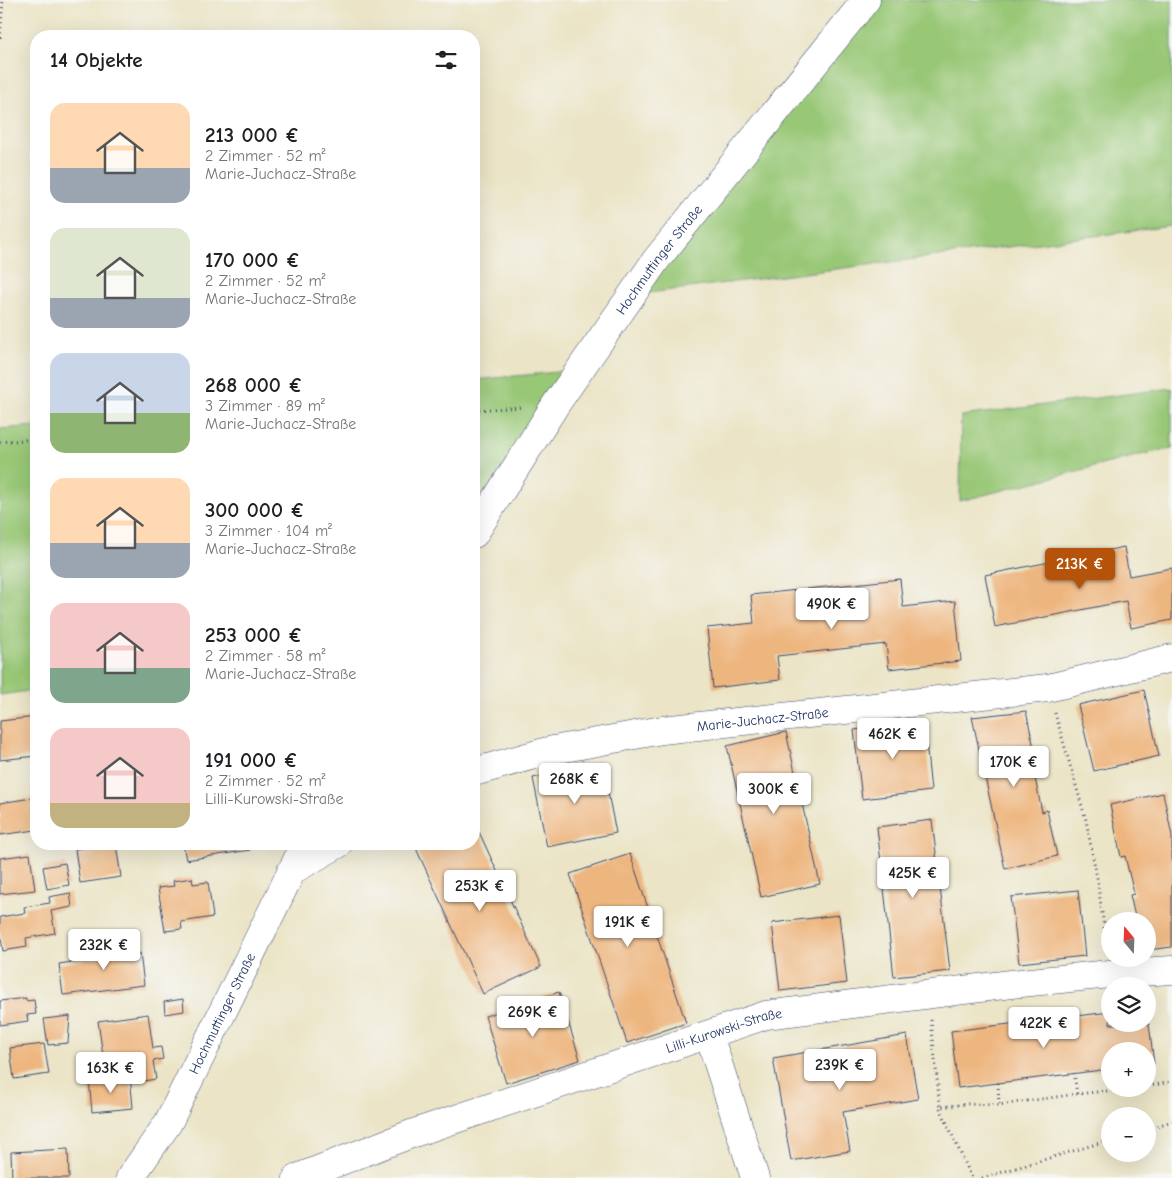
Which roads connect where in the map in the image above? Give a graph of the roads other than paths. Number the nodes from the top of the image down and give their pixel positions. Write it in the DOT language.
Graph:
graph roads {
  1 [pos="866,0"];
  2 [pos="480,524"];
  3 [pos="1172,658"];
  4 [pos="480,770"];
  5 [pos="302,850"];
  6 [pos="328,850"];
  7 [pos="291,871"];
  8 [pos="1172,970"];
  9 [pos="709,1034"];
  10 [pos="130,1178"];
  11 [pos="296,1178"];
  12 [pos="755,1178"];
  1 -- 2 [label="street, Hochmuttinger Straße"];
  3 -- 4 [label="street, Marie-Juchacz-Straße"];
  5 -- 7 [label="street, Hochmuttinger Straße"];
  6 -- 7 [label="street"];
  7 -- 10 [label="street, Hochmuttinger Straße"];
  8 -- 9 [label="street, Lilli-Kurowski-Straße"];
  9 -- 11 [label="street, Lilli-Kurowski-Straße"];
  9 -- 12 [label="street"];
}
